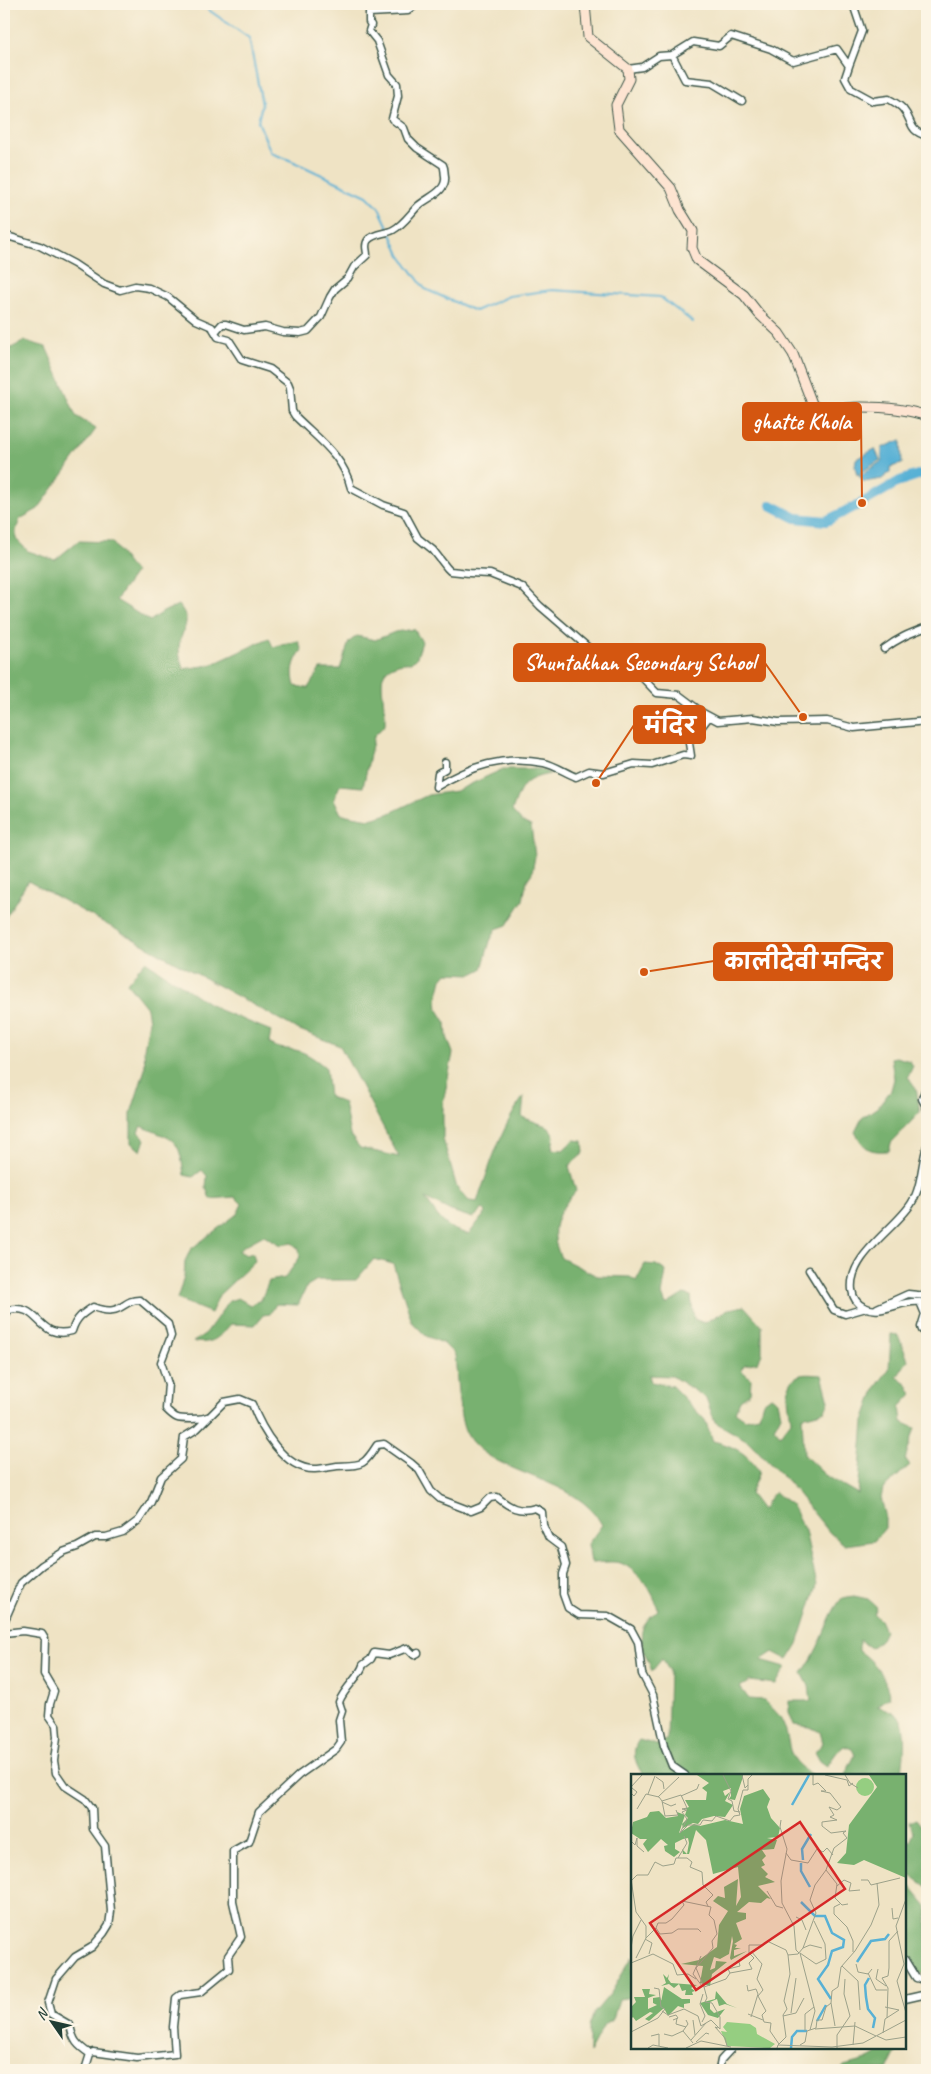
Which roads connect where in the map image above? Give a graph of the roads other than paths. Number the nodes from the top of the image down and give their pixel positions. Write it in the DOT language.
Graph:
graph roads {
  1 [pos="417,4"];
  2 [pos="585,4"];
  3 [pos="853,4"];
  4 [pos="672,55"];
  5 [pos="849,66"];
  6 [pos="628,69"];
  7 [pos="742,101"];
  8 [pos="927,136"];
  9 [pos="4,235"];
  10 [pos="215,332"];
  11 [pos="927,416"];
  12 [pos="927,627"];
  13 [pos="884,649"];
  14 [pos="709,718"];
  15 [pos="927,721"];
  16 [pos="445,762"];
  17 [pos="927,1085"];
  18 [pos="927,1108"];
  19 [pos="927,1146"];
  20 [pos="809,1270"];
  21 [pos="927,1296"];
  22 [pos="870,1309"];
  23 [pos="4,1319"];
  24 [pos="927,1330"];
  25 [pos="213,1414"];
  26 [pos="4,1622"];
  27 [pos="4,1632"];
  28 [pos="418,1653"];
  29 [pos="684,1774"];
  30 [pos="906,1962"];
  31 [pos="927,1981"];
  32 [pos="927,1994"];
  33 [pos="906,1999"];
  34 [pos="731,2049"];
  35 [pos="90,2054"];
  36 [pos="85,2070"];
  37 [pos="719,2070"];
  1 -- 10 [label="street"];
  2 -- 6 [label="street"];
  3 -- 5 [label="street"];
  4 -- 5 [label="street"];
  4 -- 6 [label="street"];
  4 -- 7 [label="street"];
  5 -- 8 [label="street"];
  6 -- 11 [label="street"];
  9 -- 10 [label="street"];
  10 -- 14 [label="street"];
  12 -- 13 [label="street"];
  14 -- 15 [label="street"];
  14 -- 16 [label="street"];
  17 -- 18 [label="street"];
  19 -- 22 [label="street"];
  20 -- 22 [label="street"];
  21 -- 22 [label="street"];
  22 -- 24 [label="street"];
  23 -- 25 [label="street"];
  25 -- 26 [label="street"];
  25 -- 29 [label="street"];
  27 -- 35 [label="street"];
  28 -- 35 [label="street"];
  30 -- 31 [label="street"];
  32 -- 33 [label="street"];
  34 -- 37 [label="street"];
  35 -- 36 [label="street"];
}
